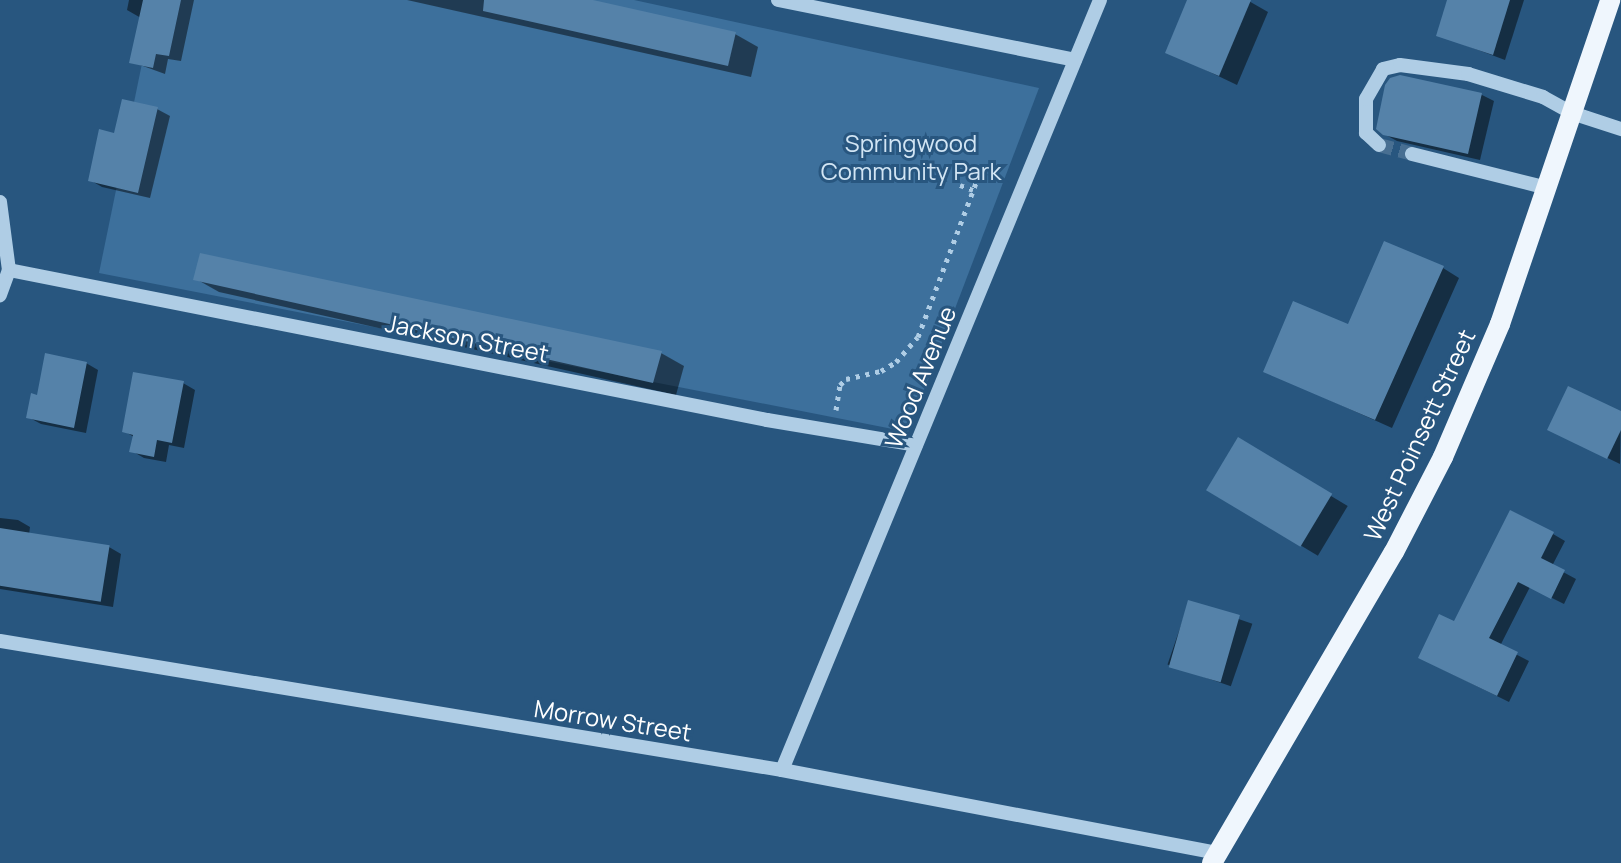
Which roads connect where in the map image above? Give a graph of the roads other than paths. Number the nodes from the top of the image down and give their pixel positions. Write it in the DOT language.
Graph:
graph roads {
  1 [pos="778,0"];
  2 [pos="1100,0"];
  3 [pos="1610,0"];
  4 [pos="1075,60"];
  5 [pos="1572,113"];
  6 [pos="1621,129"];
  7 [pos="1379,145"];
  8 [pos="1412,154"];
  9 [pos="1547,188"];
  10 [pos="0,202"];
  11 [pos="9,270"];
  12 [pos="0,295"];
  13 [pos="916,445"];
  14 [pos="0,641"];
  15 [pos="782,770"];
  16 [pos="1215,858"];
  1 -- 4 [label="street"];
  2 -- 4 [label="street, Wood Avenue"];
  3 -- 5 [label="main road, West Poinsett Street"];
  4 -- 13 [label="street, Wood Avenue"];
  5 -- 6 [label="street"];
  5 -- 7 [label="street"];
  5 -- 9 [label="main road, West Poinsett Street"];
  8 -- 9 [label="street"];
  9 -- 16 [label="main road, West Poinsett Street"];
  10 -- 11 [label="street"];
  11 -- 12 [label="street"];
  11 -- 13 [label="street, Jackson Street"];
  13 -- 15 [label="street, Wood Avenue"];
  14 -- 15 [label="street, Morrow Street"];
  15 -- 16 [label="street, Morrow Street"];
}
